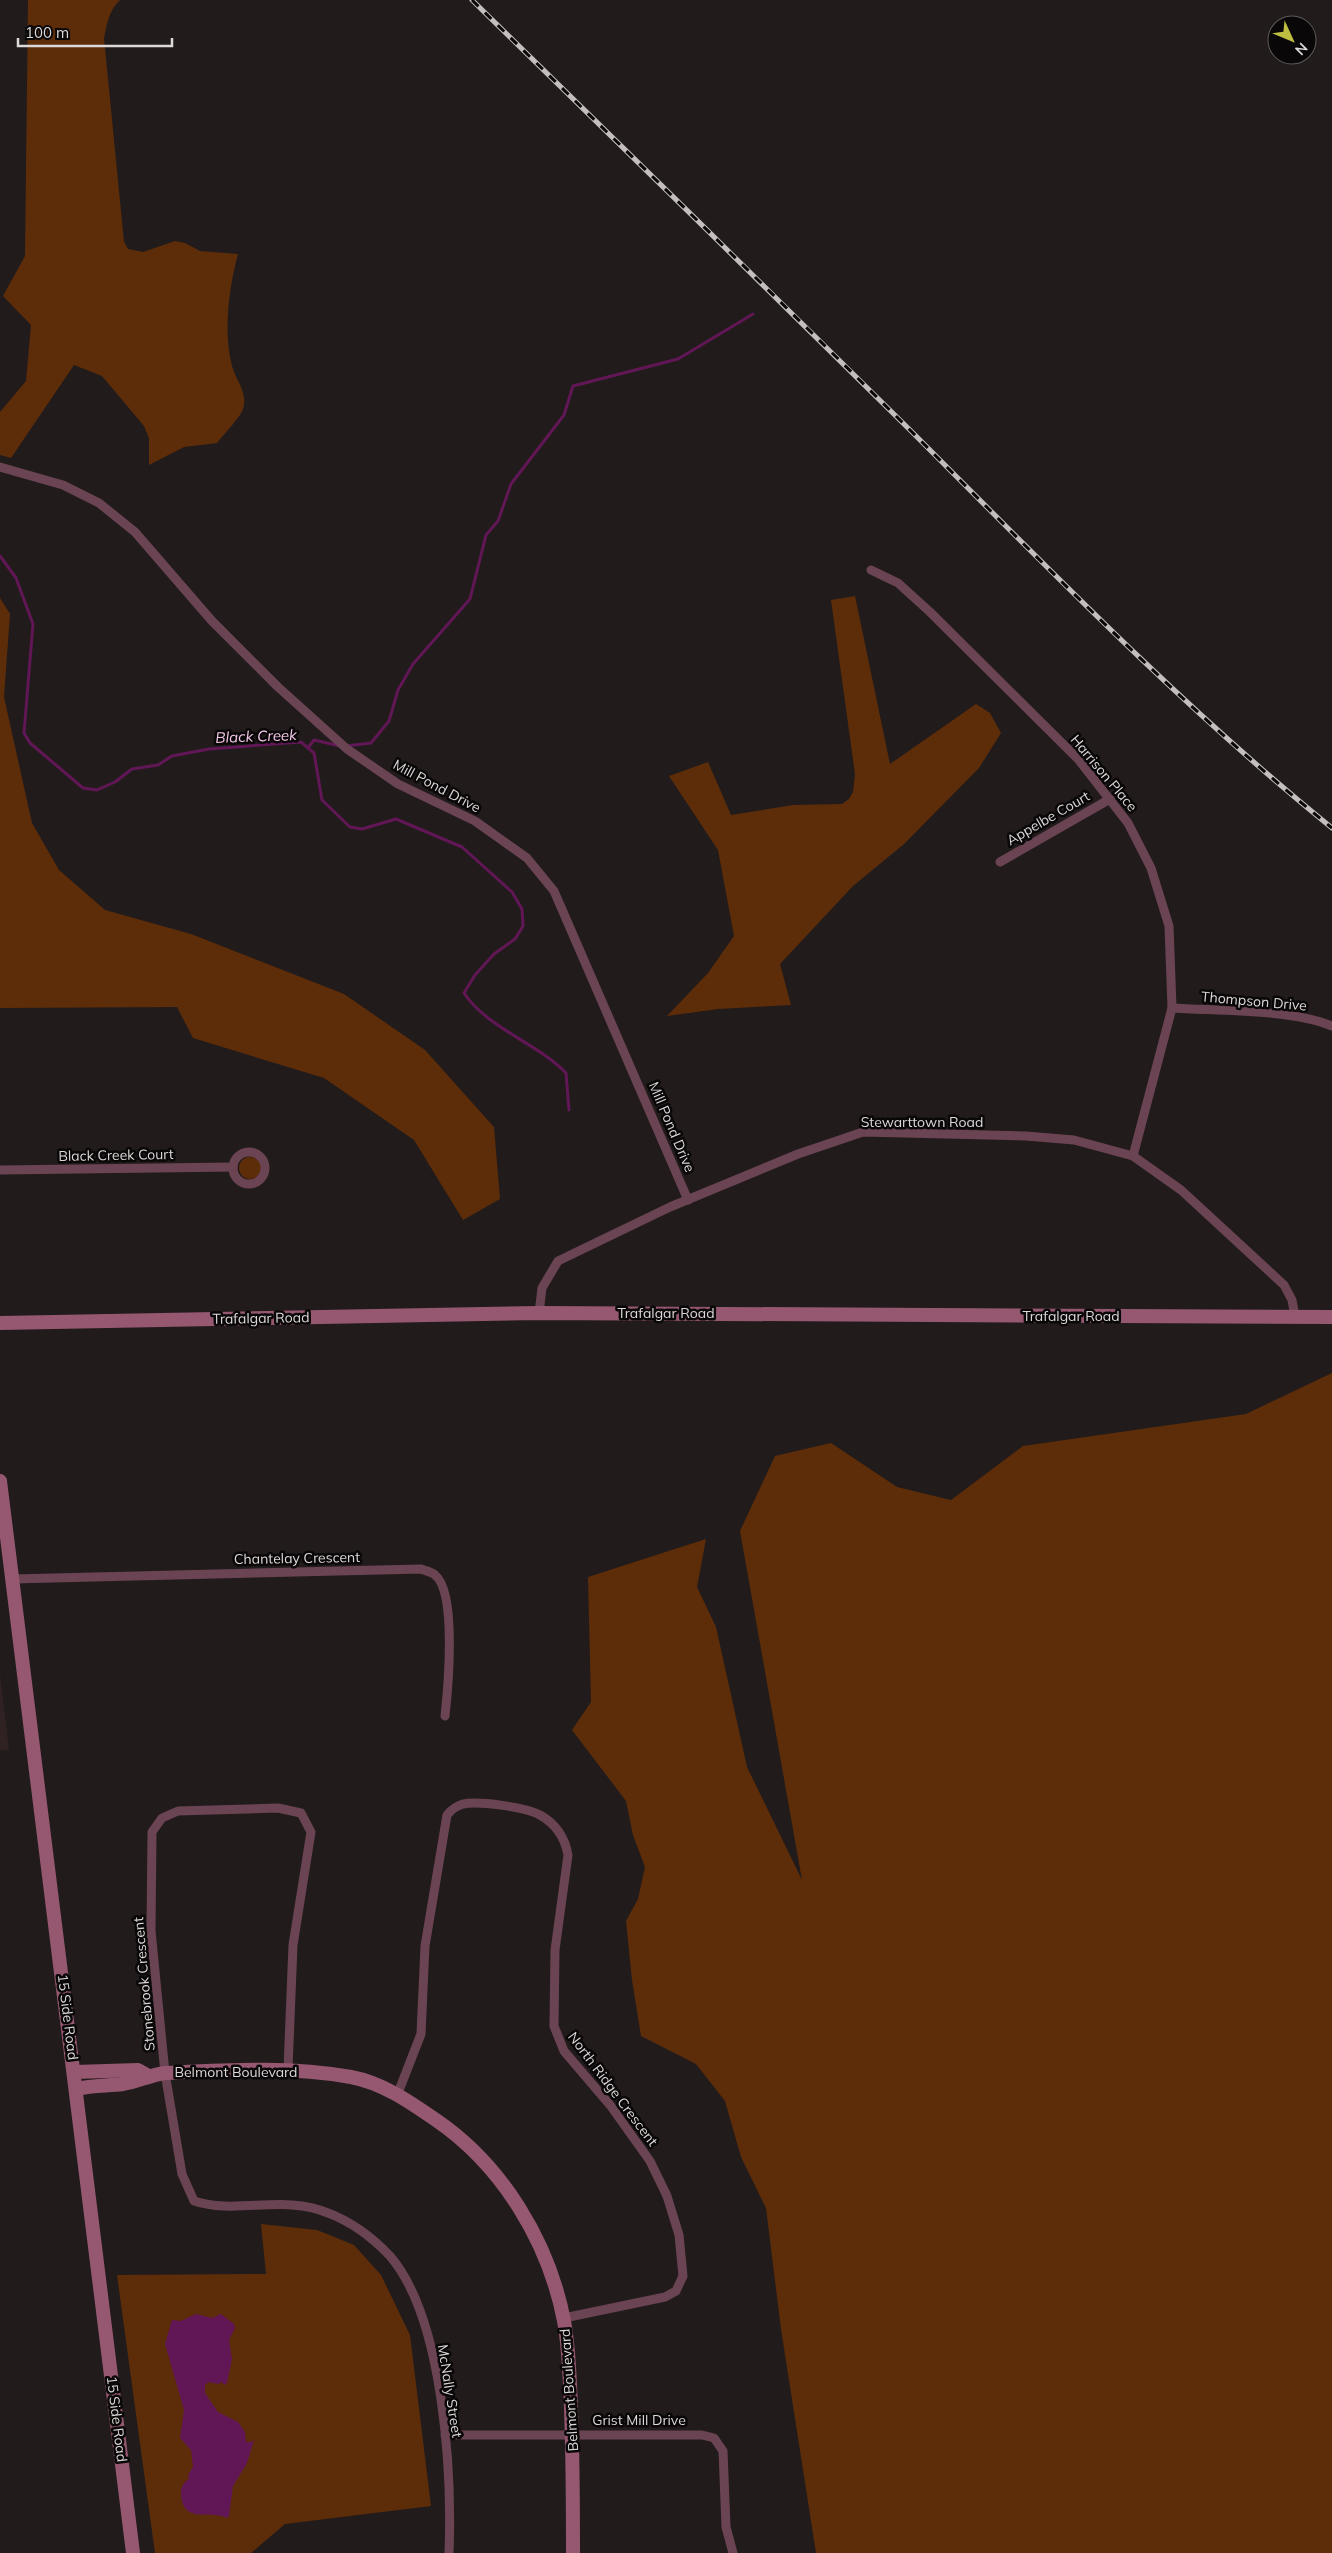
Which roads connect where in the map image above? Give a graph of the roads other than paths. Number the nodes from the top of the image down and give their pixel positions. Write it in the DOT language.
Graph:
graph roads {
  1 [pos="0,467"];
  2 [pos="870,570"];
  3 [pos="1110,799"];
  4 [pos="1000,862"];
  5 [pos="1172,1008"];
  6 [pos="1332,1026"];
  7 [pos="1134,1156"];
  8 [pos="232,1167"];
  9 [pos="0,1170"];
  10 [pos="688,1200"];
  11 [pos="539,1313"];
  12 [pos="1295,1317"];
  13 [pos="1332,1318"];
  14 [pos="0,1323"];
  15 [pos="0,1481"];
  16 [pos="13,1579"];
  17 [pos="445,1716"];
  18 [pos="288,2069"];
  19 [pos="74,2072"];
  20 [pos="165,2073"];
  21 [pos="147,2075"];
  22 [pos="77,2089"];
  23 [pos="398,2093"];
  24 [pos="564,2318"];
  25 [pos="573,2434"];
  26 [pos="445,2435"];
  27 [pos="133,2553"];
  28 [pos="449,2553"];
  29 [pos="573,2553"];
  30 [pos="733,2553"];
  1 -- 10 [label="street, Mill Pond Drive"];
  2 -- 3 [label="street, Harrison Place"];
  3 -- 4 [label="street, Appelbe Court"];
  3 -- 5 [label="street, Harrison Place"];
  5 -- 6 [label="street, Thompson Drive"];
  5 -- 7 [label="street, Harrison Place"];
  7 -- 10 [label="street, Stewarttown Road"];
  7 -- 12 [label="street, Stewarttown Road"];
  8 -- 9 [label="street, Black Creek Court"];
  10 -- 11 [label="street, Stewarttown Road"];
  11 -- 12 [label="street, Trafalgar Road"];
  11 -- 14 [label="street, Trafalgar Road"];
  12 -- 13 [label="street, Trafalgar Road"];
  15 -- 16 [label="street, 15 Side Road"];
  16 -- 17 [label="street, Chantelay Crescent"];
  16 -- 19 [label="street, 15 Side Road"];
  18 -- 20 [label="street, Belmont Boulevard"];
  18 -- 20 [label="street, Stonebrook Crescent"];
  18 -- 23 [label="street, Belmont Boulevard"];
  19 -- 21 [label="street, Belmont Boulevard"];
  19 -- 22 [label="street, 15 Side Road"];
  20 -- 21 [label="street, Belmont Boulevard"];
  20 -- 26 [label="street, McNally Street"];
  21 -- 22 [label="street, Belmont Boulevard"];
  22 -- 27 [label="street, 15 Side Road"];
  23 -- 24 [label="street, Belmont Boulevard"];
  23 -- 24 [label="street, North Ridge Crescent"];
  24 -- 25 [label="street, Belmont Boulevard"];
  25 -- 26 [label="street, Grist Mill Drive"];
  25 -- 29 [label="street, Belmont Boulevard"];
  25 -- 30 [label="street, Grist Mill Drive"];
  26 -- 28 [label="street, McNally Street"];
}
